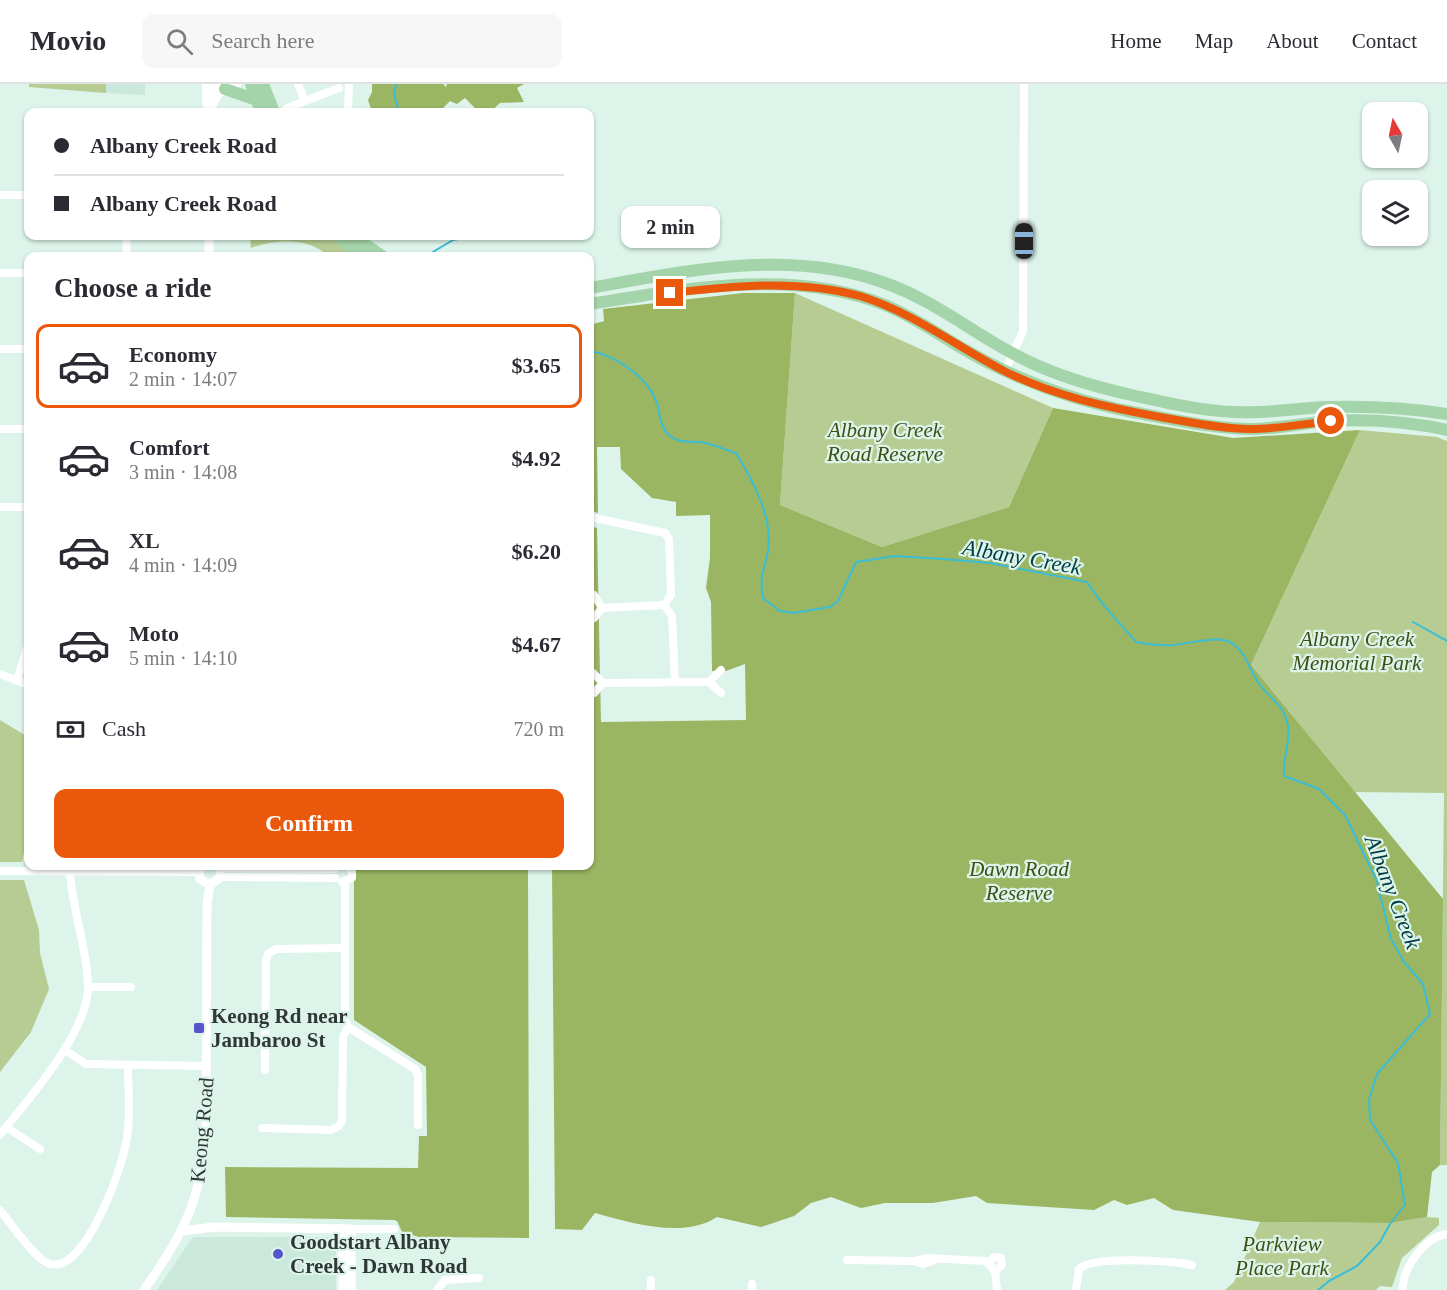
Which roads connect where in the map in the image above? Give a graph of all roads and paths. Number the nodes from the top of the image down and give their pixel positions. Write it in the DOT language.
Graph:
graph roads {
  1 [pos="251,84"];
  2 [pos="263,84"];
  3 [pos="298,84"];
  4 [pos="349,84"];
  5 [pos="1024,84"];
  6 [pos="218,86"];
  7 [pos="339,88"];
  8 [pos="256,100"];
  9 [pos="305,101"];
  10 [pos="208,108"];
  11 [pos="210,108"];
  12 [pos="259,108"];
  13 [pos="272,108"];
  14 [pos="287,108"];
  15 [pos="348,108"];
  16 [pos="0,195"];
  17 [pos="24,195"];
  18 [pos="341,240"];
  19 [pos="359,240"];
  20 [pos="356,252"];
  21 [pos="376,252"];
  22 [pos="0,273"];
  23 [pos="24,273"];
  24 [pos="594,287"];
  25 [pos="594,304"];
  26 [pos="0,349"];
  27 [pos="24,349"];
  28 [pos="1013,354"];
  29 [pos="1005,371"];
  30 [pos="1447,414"];
  31 [pos="0,429"];
  32 [pos="24,429"];
  33 [pos="1447,430"];
  34 [pos="0,507"];
  35 [pos="24,507"];
  36 [pos="594,518"];
  37 [pos="594,595"];
  38 [pos="664,606"];
  39 [pos="602,608"];
  40 [pos="594,618"];
  41 [pos="24,658"];
  42 [pos="722,670"];
  43 [pos="0,674"];
  44 [pos="594,674"];
  45 [pos="17,680"];
  46 [pos="675,682"];
  47 [pos="709,682"];
  48 [pos="24,683"];
  49 [pos="603,683"];
  50 [pos="594,693"];
  51 [pos="721,693"];
  52 [pos="0,869"];
  53 [pos="80,870"];
  54 [pos="200,870"];
  55 [pos="220,870"];
  56 [pos="336,870"];
  57 [pos="350,870"];
  58 [pos="70,871"];
  59 [pos="335,878"];
  60 [pos="345,882"];
  61 [pos="210,885"];
  62 [pos="344,948"];
  63 [pos="88,987"];
  64 [pos="131,987"];
  65 [pos="348,1027"];
  66 [pos="65,1050"];
  67 [pos="128,1065"];
  68 [pos="207,1066"];
  69 [pos="265,1070"];
  70 [pos="418,1125"];
  71 [pos="6,1127"];
  72 [pos="262,1128"];
  73 [pos="0,1134"];
  74 [pos="40,1149"];
  75 [pos="0,1210"];
  76 [pos="189,1216"];
  77 [pos="210,1228"];
  78 [pos="347,1228"];
  79 [pos="394,1229"];
  80 [pos="183,1231"];
  81 [pos="1447,1234"];
  82 [pos="847,1260"];
  83 [pos="1192,1265"];
  84 [pos="479,1278"];
  85 [pos="651,1280"];
  86 [pos="144,1290"];
  87 [pos="343,1290"];
  88 [pos="351,1290"];
  89 [pos="437,1290"];
  90 [pos="651,1290"];
  91 [pos="996,1290"];
  92 [pos="1076,1290"];
  93 [pos="1402,1290"];
  1 -- 8 [label="main road"];
  2 -- 13 [label="main road"];
  3 -- 9 [label="street"];
  4 -- 15 [label="street"];
  5 -- 28 [label="street"];
  6 -- 8 [label="main road"];
  6 -- 10 [label="street"];
  6 -- 11 [label="street"];
  7 -- 9 [label="street"];
  8 -- 12 [label="main road"];
  9 -- 14 [label="street"];
  16 -- 17 [label="street"];
  18 -- 20 [label="main road"];
  19 -- 21 [label="main road"];
  22 -- 23 [label="street"];
  24 -- 28 [label="main road"];
  25 -- 29 [label="main road"];
  26 -- 27 [label="street"];
  28 -- 29 [label="street"];
  28 -- 30 [label="main road"];
  29 -- 33 [label="main road"];
  31 -- 32 [label="street"];
  34 -- 35 [label="street"];
  36 -- 38 [label="street"];
  37 -- 39 [label="street"];
  38 -- 39 [label="street"];
  38 -- 46 [label="street"];
  39 -- 40 [label="street"];
  41 -- 45 [label="street"];
  42 -- 47 [label="street"];
  43 -- 45 [label="street"];
  44 -- 49 [label="street"];
  45 -- 48 [label="street"];
  46 -- 47 [label="street"];
  46 -- 49 [label="street"];
  47 -- 51 [label="street"];
  49 -- 50 [label="street"];
  52 -- 58 [label="street"];
  53 -- 58 [label="street"];
  54 -- 61 [label="street"];
  55 -- 59 [label="street"];
  55 -- 61 [label="street"];
  56 -- 59 [label="street"];
  57 -- 60 [label="street"];
  58 -- 63 [label="street"];
  59 -- 60 [label="street"];
  60 -- 62 [label="street"];
  61 -- 68 [label="street, Keong Road"];
  62 -- 65 [label="street"];
  62 -- 69 [label="street"];
  63 -- 64 [label="street"];
  63 -- 66 [label="street"];
  65 -- 70 [label="street"];
  65 -- 72 [label="street"];
  66 -- 67 [label="street"];
  66 -- 71 [label="street"];
  67 -- 68 [label="street"];
  67 -- 75 [label="street"];
  68 -- 76 [label="street, Keong Road"];
  71 -- 73 [label="street"];
  71 -- 74 [label="street"];
  76 -- 77 [label="street"];
  76 -- 80 [label="street, Keong Road"];
  77 -- 78 [label="street"];
  77 -- 80 [label="street"];
  78 -- 79 [label="street"];
  78 -- 87 [label="street"];
  78 -- 88 [label="street"];
  80 -- 86 [label="street, Keong Road"];
  81 -- 93 [label="street"];
  82 -- 91 [label="street"];
  83 -- 92 [label="street"];
  84 -- 89 [label="street"];
  85 -- 90 [label="street"];
}
